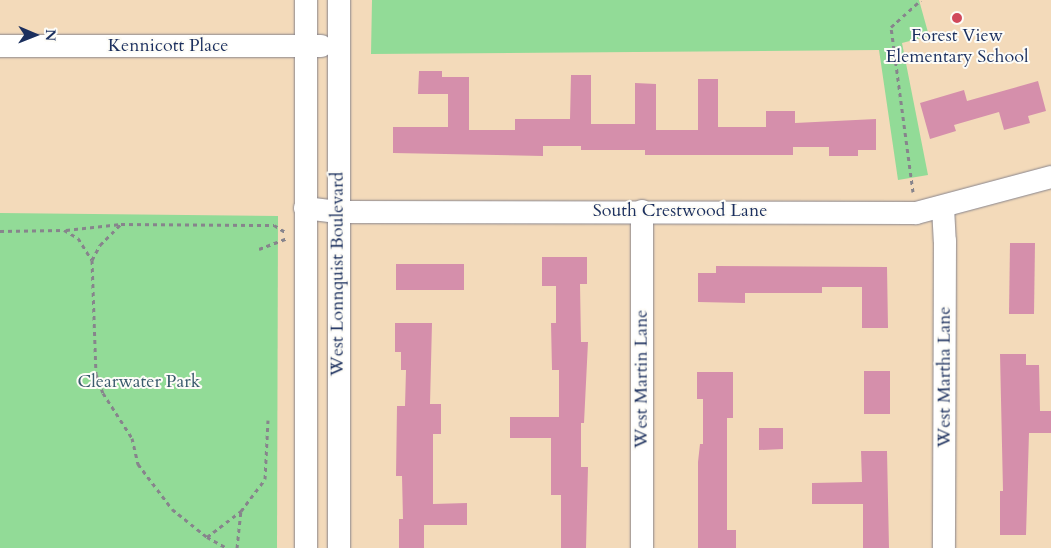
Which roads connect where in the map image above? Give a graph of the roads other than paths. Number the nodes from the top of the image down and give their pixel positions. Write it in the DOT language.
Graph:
graph roads {
  1 [pos="306,0"];
  2 [pos="339,0"];
  3 [pos="0,46"];
  4 [pos="306,46"];
  5 [pos="337,46"];
  6 [pos="1051,177"];
  7 [pos="943,207"];
  8 [pos="305,208"];
  9 [pos="642,211"];
  10 [pos="338,212"];
  11 [pos="306,548"];
  12 [pos="339,548"];
  13 [pos="642,548"];
  14 [pos="944,548"];
  1 -- 4 [label="street, West Lonnquist Boulevard"];
  2 -- 5 [label="street, West Lonnquist Boulevard"];
  3 -- 4 [label="street, Kennicott Place"];
  4 -- 5 [label="street, Kennicott Place"];
  4 -- 8 [label="street, West Lonnquist Boulevard"];
  5 -- 10 [label="street, West Lonnquist Boulevard"];
  6 -- 7 [label="street, South Crestwood Lane"];
  7 -- 9 [label="street, South Crestwood Lane"];
  7 -- 14 [label="street, West Martha Lane"];
  8 -- 10 [label="street, South Crestwood Lane"];
  8 -- 11 [label="street, West Lonnquist Boulevard"];
  9 -- 10 [label="street, South Crestwood Lane"];
  9 -- 13 [label="street, West Martin Lane"];
  10 -- 12 [label="street, West Lonnquist Boulevard"];
}
